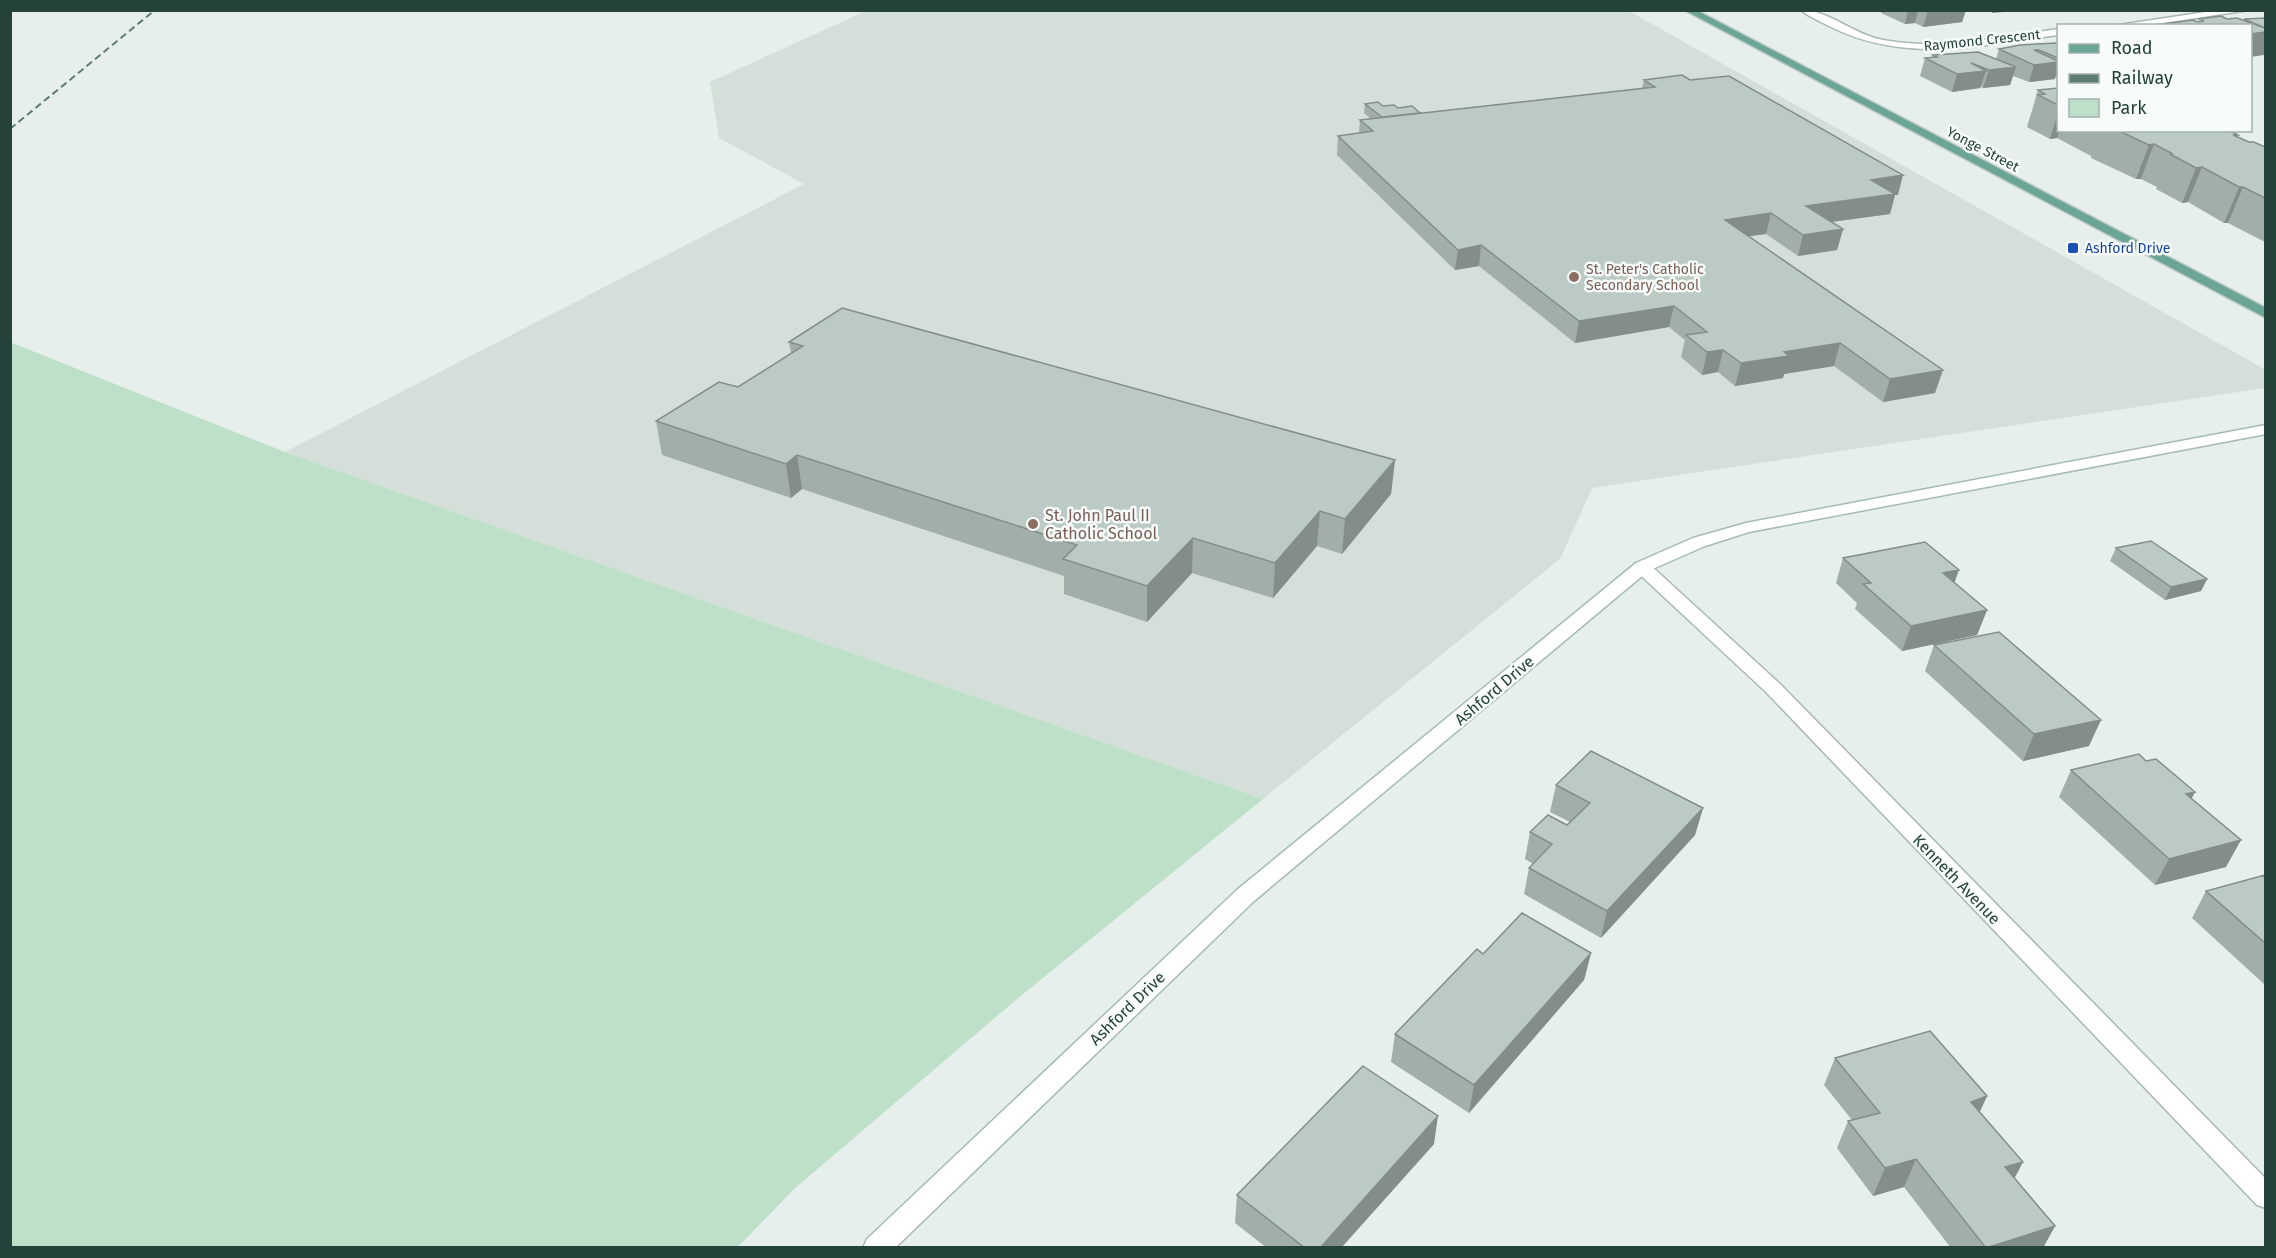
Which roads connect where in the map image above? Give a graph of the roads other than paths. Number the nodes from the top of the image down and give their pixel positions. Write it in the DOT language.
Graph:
graph roads {
  1 [pos="1688,10"];
  2 [pos="1805,10"];
  3 [pos="2245,10"];
  4 [pos="2132,24"];
  5 [pos="2057,32"];
  6 [pos="2265,314"];
  7 [pos="2265,429"];
  8 [pos="1642,567"];
  9 [pos="2265,1197"];
  10 [pos="876,1248"];
  1 -- 6 [label="main road, Yonge Street"];
  2 -- 5 [label="main road, Raymond Crescent"];
  3 -- 4 [label="main road"];
  7 -- 8 [label="main road, Ashford Drive"];
  8 -- 9 [label="main road, Kenneth Avenue"];
  8 -- 10 [label="main road, Ashford Drive"];
}
